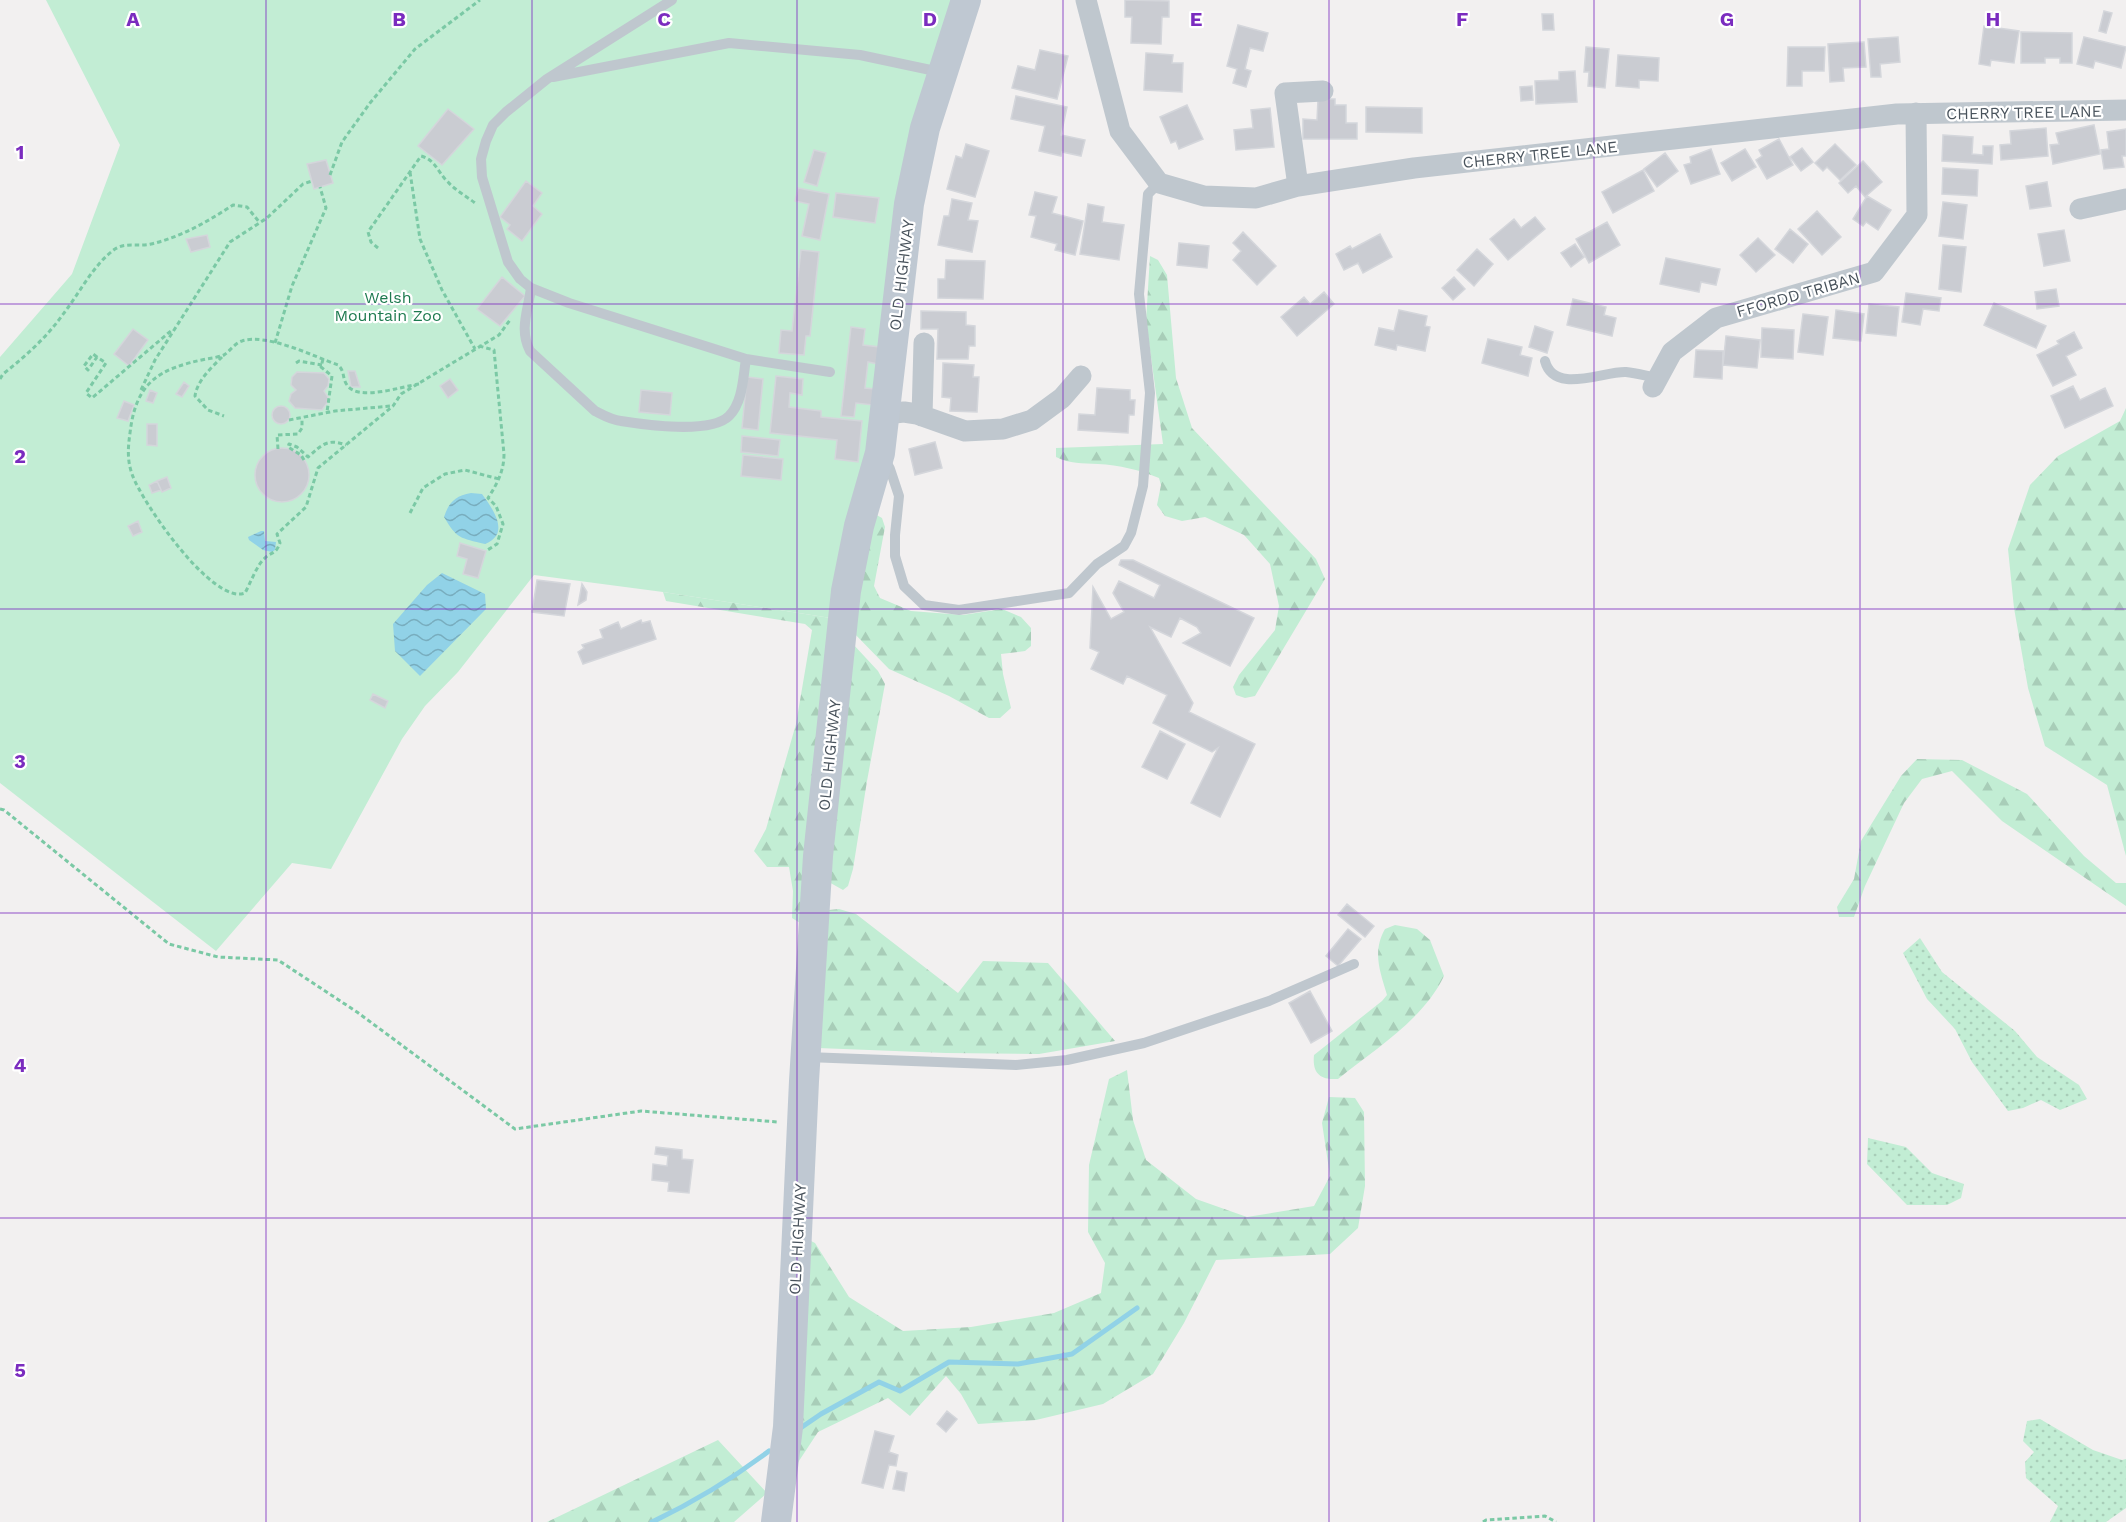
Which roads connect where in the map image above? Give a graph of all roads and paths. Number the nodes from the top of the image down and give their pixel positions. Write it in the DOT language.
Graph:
graph roads {
  1 [pos="480,0"];
  2 [pos="672,0"];
  3 [pos="966,0"];
  4 [pos="1086,0"];
  5 [pos="943,73"];
  6 [pos="547,79"];
  7 [pos="1323,91"];
  8 [pos="2126,110"];
  9 [pos="1916,113"];
  10 [pos="410,171"];
  11 [pos="330,175"];
  12 [pos="312,181"];
  13 [pos="1159,183"];
  14 [pos="1298,186"];
  15 [pos="320,187"];
  16 [pos="2126,199"];
  17 [pos="2080,209"];
  18 [pos="494,216"];
  19 [pos="260,223"];
  20 [pos="378,248"];
  21 [pos="531,292"];
  22 [pos="176,327"];
  23 [pos="275,343"];
  24 [pos="924,343"];
  25 [pos="479,346"];
  26 [pos="475,349"];
  27 [pos="223,355"];
  28 [pos="97,357"];
  29 [pos="323,359"];
  30 [pos="746,359"];
  31 [pos="1545,362"];
  32 [pos="296,363"];
  33 [pos="322,365"];
  34 [pos="830,372"];
  35 [pos="1081,376"];
  36 [pos="0,379"];
  37 [pos="1656,383"];
  38 [pos="419,384"];
  39 [pos="141,392"];
  40 [pos="393,406"];
  41 [pos="327,413"];
  42 [pos="885,414"];
  43 [pos="224,416"];
  44 [pos="922,416"];
  45 [pos="302,418"];
  46 [pos="289,420"];
  47 [pos="346,445"];
  48 [pos="278,449"];
  49 [pos="880,453"];
  50 [pos="304,460"];
  51 [pos="499,479"];
  52 [pos="410,513"];
  53 [pos="486,551"];
  54 [pos="0,809"];
  55 [pos="1354,964"];
  56 [pos="806,1057"];
  57 [pos="802,1124"];
  58 [pos="776,1522"];
  59 [pos="1483,1522"];
  60 [pos="1556,1522"];
  1 -- 11 [label="path"];
  2 -- 6 [label="lane"];
  3 -- 5 [label="street, OLD HIGHWAY"];
  4 -- 13 [label="street"];
  5 -- 6 [label="lane"];
  5 -- 42 [label="street, OLD HIGHWAY"];
  6 -- 18 [label="lane"];
  7 -- 14 [label="street"];
  8 -- 9 [label="street, CHERRY TREE LANE"];
  9 -- 14 [label="street, CHERRY TREE LANE"];
  9 -- 37 [label="street, FFORDD TRIBAN"];
  10 -- 18 [label="path"];
  10 -- 20 [label="path"];
  10 -- 26 [label="path"];
  12 -- 19 [label="path"];
  13 -- 14 [label="street, CHERRY TREE LANE"];
  13 -- 49 [label="lane"];
  15 -- 23 [label="path"];
  16 -- 17 [label="street"];
  18 -- 21 [label="lane"];
  19 -- 22 [label="path"];
  19 -- 36 [label="path"];
  21 -- 25 [label="path"];
  21 -- 30 [label="lane"];
  21 -- 30 [label="lane"];
  22 -- 28 [label="path"];
  22 -- 39 [label="path"];
  23 -- 27 [label="path"];
  23 -- 29 [label="path"];
  24 -- 44 [label="street"];
  25 -- 26 [label="path"];
  25 -- 51 [label="path"];
  26 -- 38 [label="path"];
  27 -- 39 [label="path"];
  27 -- 43 [label="path"];
  28 -- 28 [label="path"];
  29 -- 33 [label="path"];
  29 -- 38 [label="path"];
  30 -- 34 [label="lane"];
  31 -- 37 [label="lane"];
  32 -- 33 [label="path"];
  33 -- 41 [label="path"];
  35 -- 44 [label="street"];
  38 -- 40 [label="path"];
  39 -- 47 [label="path"];
  40 -- 41 [label="path"];
  40 -- 47 [label="path"];
  41 -- 45 [label="path"];
  42 -- 44 [label="street"];
  42 -- 49 [label="street, OLD HIGHWAY"];
  45 -- 46 [label="path"];
  45 -- 48 [label="path"];
  47 -- 50 [label="path"];
  49 -- 56 [label="street, OLD HIGHWAY"];
  51 -- 52 [label="path"];
  51 -- 53 [label="path"];
  54 -- 57 [label="path"];
  55 -- 56 [label="lane"];
  56 -- 57 [label="street, OLD HIGHWAY"];
  57 -- 58 [label="street, OLD HIGHWAY"];
  59 -- 60 [label="path"];
}
